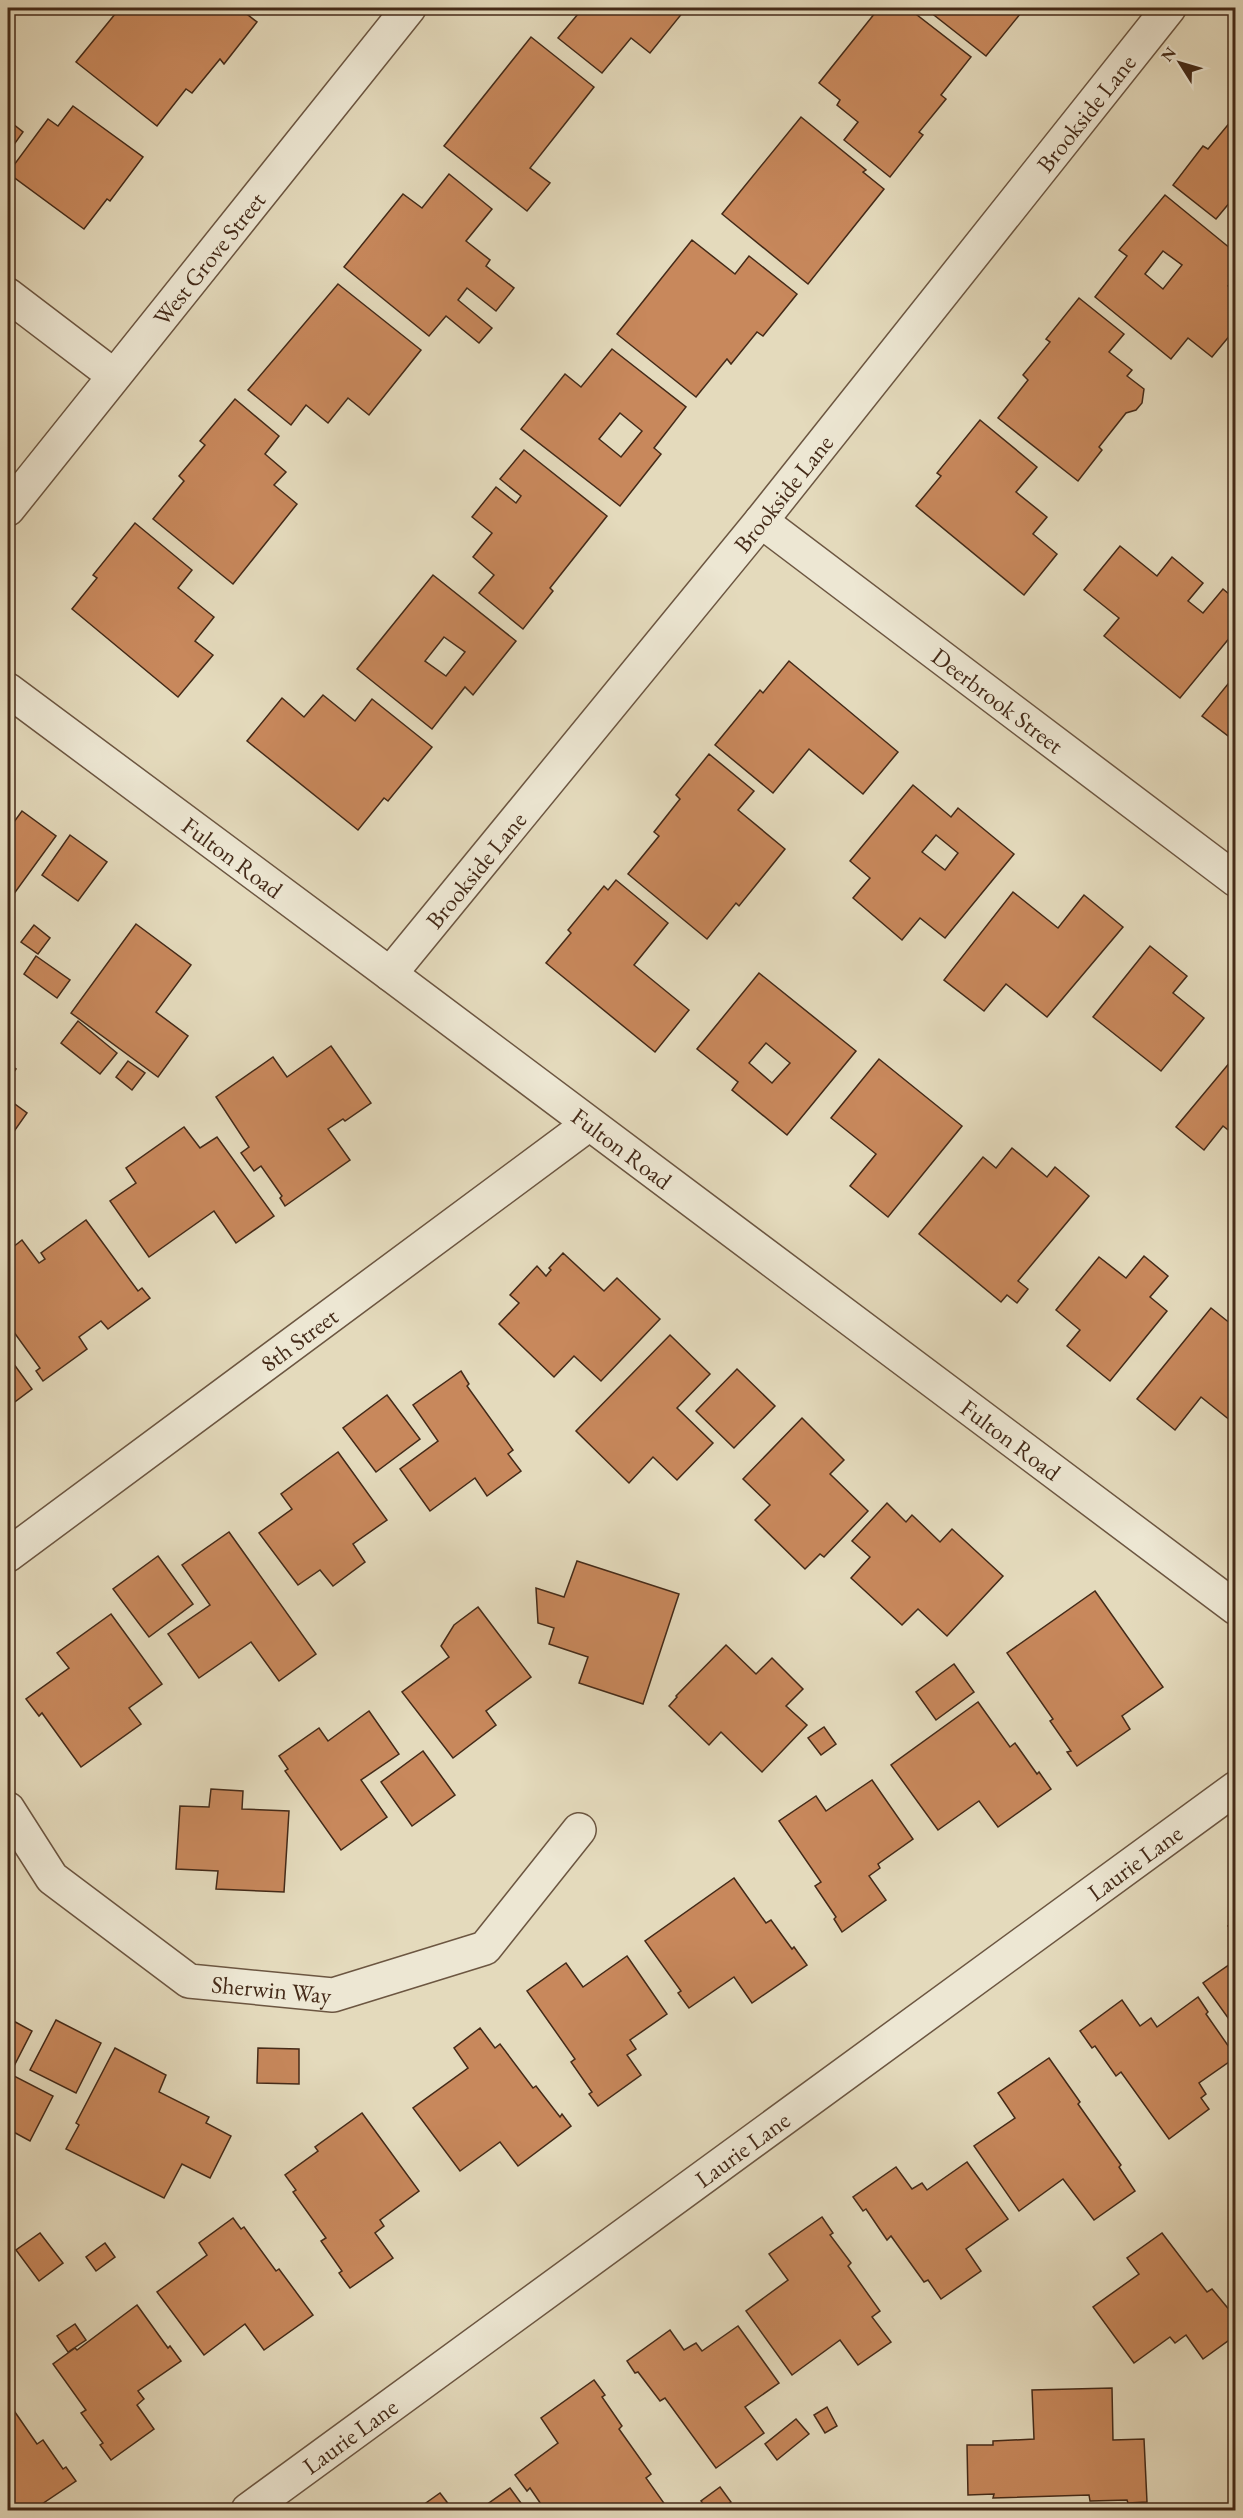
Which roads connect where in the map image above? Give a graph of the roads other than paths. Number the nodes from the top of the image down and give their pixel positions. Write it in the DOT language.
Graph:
graph roads {
  1 [pos="409,8"];
  2 [pos="1169,8"];
  3 [pos="8,295"];
  4 [pos="113,375"];
  5 [pos="8,508"];
  6 [pos="761,521"];
  7 [pos="8,690"];
  8 [pos="1236,880"];
  9 [pos="390,974"];
  10 [pos="589,1125"];
  11 [pos="8,1555"];
  12 [pos="1236,1608"];
  13 [pos="1236,1788"];
  14 [pos="8,1809"];
  15 [pos="579,1830"];
  16 [pos="248,2511"];
  1 -- 4 [label="street, West Grove Street"];
  2 -- 6 [label="street, Brookside Lane"];
  3 -- 4 [label="street"];
  4 -- 5 [label="street, West Grove Street"];
  6 -- 8 [label="street, Deerbrook Street"];
  6 -- 9 [label="street, Brookside Lane"];
  7 -- 9 [label="street, Fulton Road"];
  9 -- 10 [label="street, Fulton Road"];
  10 -- 11 [label="street, 8th Street"];
  10 -- 12 [label="street, Fulton Road"];
  13 -- 16 [label="street, Laurie Lane"];
  14 -- 15 [label="street, Sherwin Way"];
}
